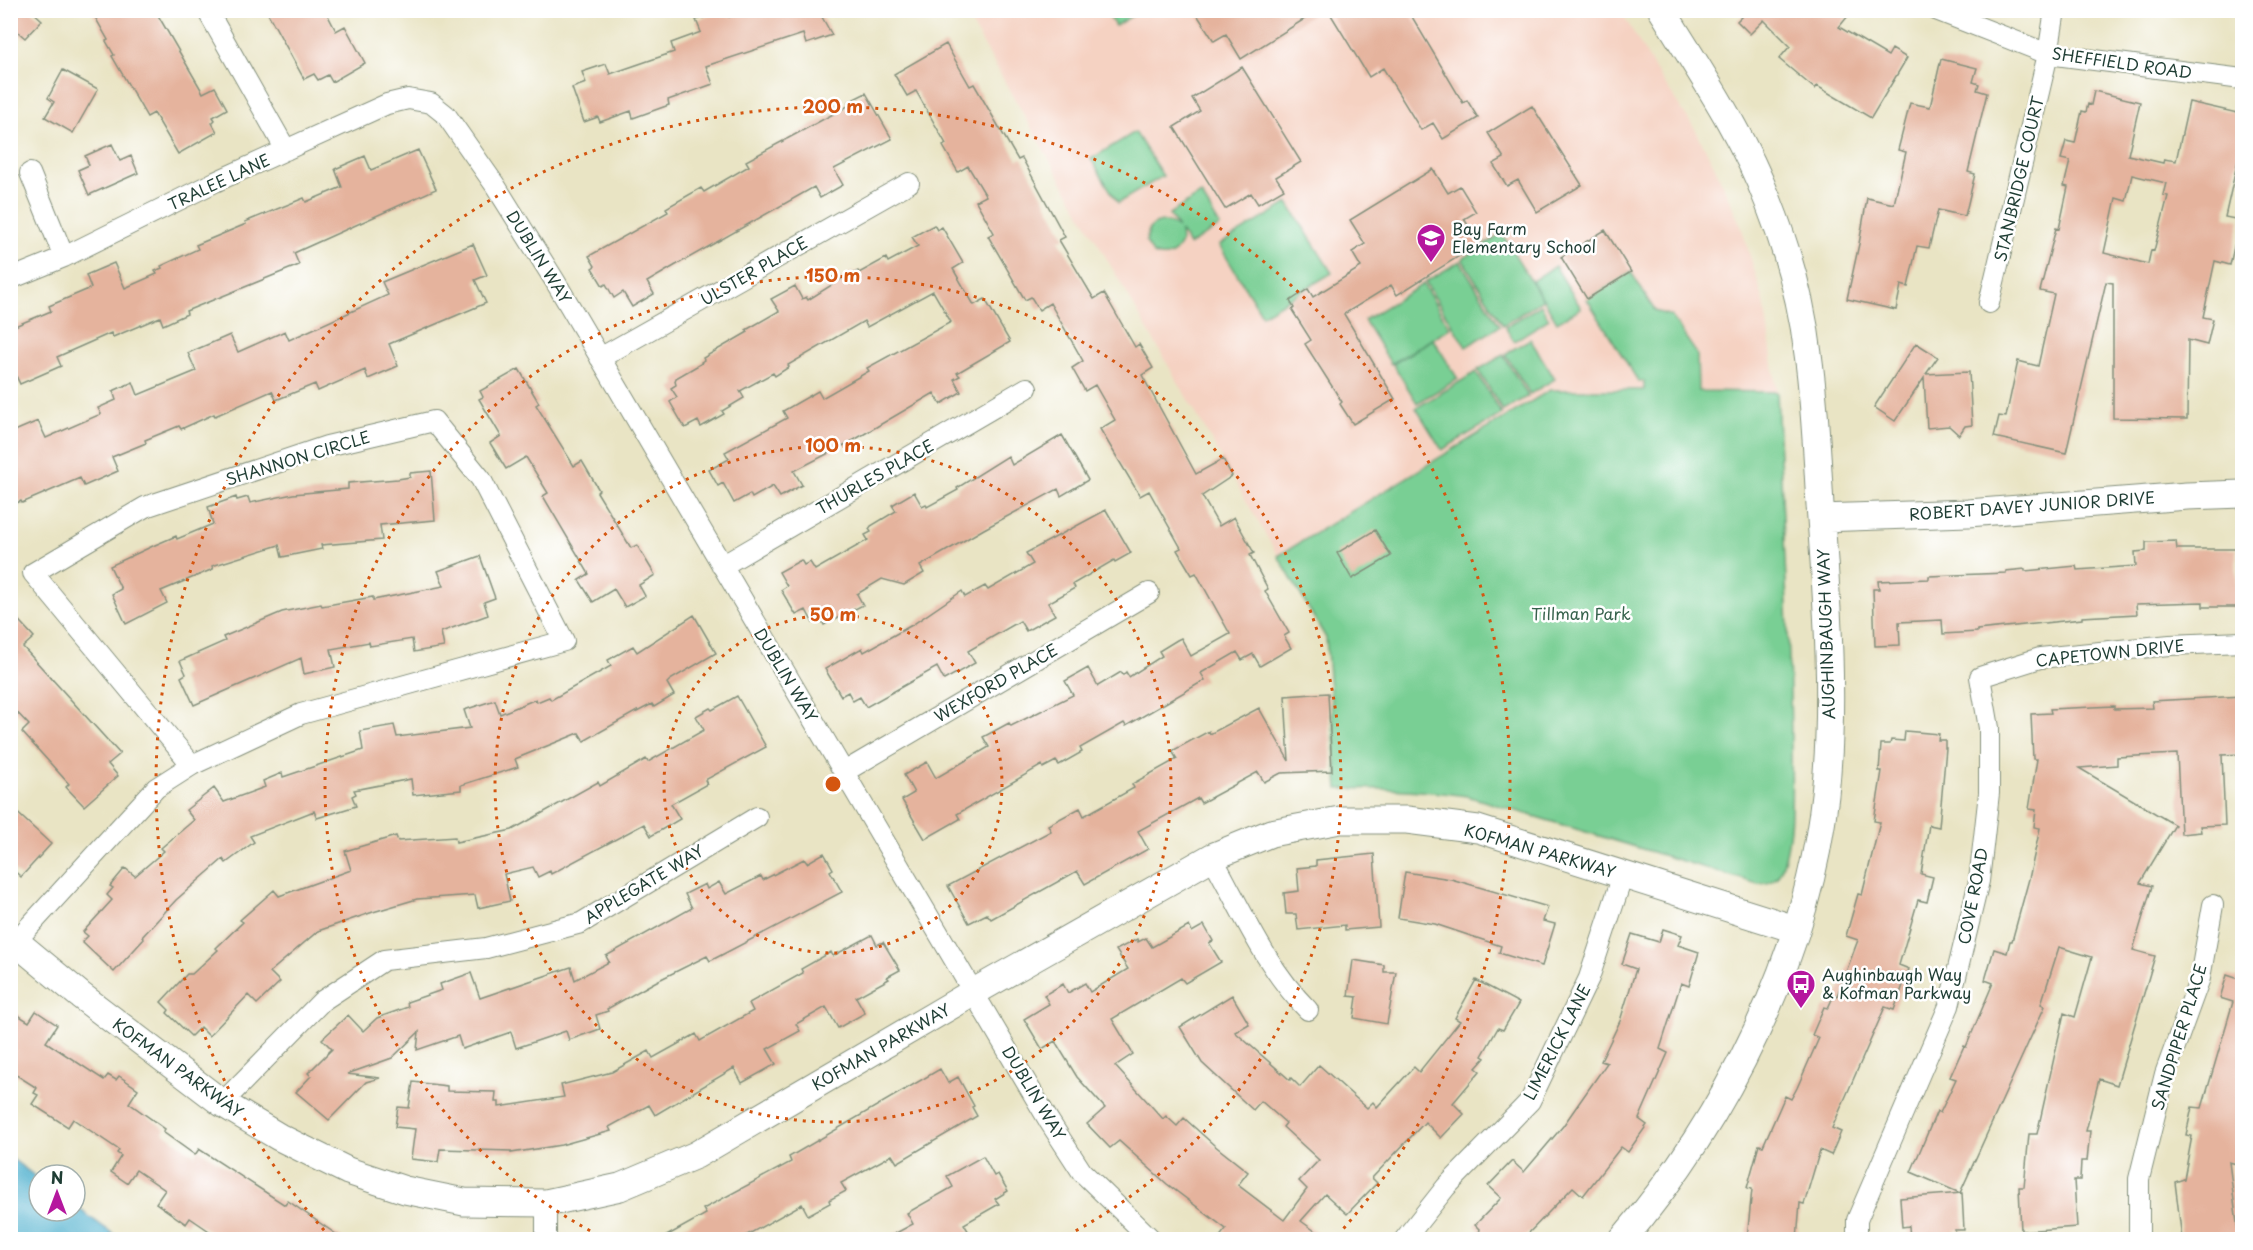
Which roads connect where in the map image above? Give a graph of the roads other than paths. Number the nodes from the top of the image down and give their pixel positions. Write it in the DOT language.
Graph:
graph roads {
  1 [pos="207,10"];
  2 [pos="1662,10"];
  3 [pos="1936,10"];
  4 [pos="2055,10"];
  5 [pos="2048,54"];
  6 [pos="2242,79"];
  7 [pos="431,103"];
  8 [pos="286,150"];
  9 [pos="30,173"];
  10 [pos="909,183"];
  11 [pos="64,257"];
  12 [pos="10,279"];
  13 [pos="1989,303"];
  14 [pos="600,358"];
  15 [pos="1028,388"];
  16 [pos="2242,494"];
  17 [pos="1821,518"];
  18 [pos="722,566"];
  19 [pos="1149,593"];
  20 [pos="2242,642"];
  21 [pos="1980,677"];
  22 [pos="192,765"];
  23 [pos="844,772"];
  24 [pos="757,817"];
  25 [pos="1212,857"];
  26 [pos="1623,875"];
  27 [pos="2213,905"];
  28 [pos="1796,929"];
  29 [pos="13,939"];
  30 [pos="974,992"];
  31 [pos="1308,1010"];
  32 [pos="222,1103"];
  33 [pos="546,1203"];
  34 [pos="546,1239"];
  35 [pos="1152,1239"];
  36 [pos="1404,1239"];
  37 [pos="1622,1239"];
  38 [pos="1857,1239"];
  39 [pos="2139,1239"];
  1 -- 8 [label="street"];
  2 -- 17 [label="street, AUGHINBAUGH WAY"];
  3 -- 5 [label="street, SHEFFIELD ROAD"];
  4 -- 5 [label="street, STANBRIDGE COURT"];
  5 -- 6 [label="street, SHEFFIELD ROAD"];
  5 -- 13 [label="street, STANBRIDGE COURT"];
  7 -- 8 [label="street, TRALEE LANE"];
  7 -- 14 [label="street, DUBLIN WAY"];
  8 -- 11 [label="street, TRALEE LANE"];
  9 -- 11 [label="street"];
  10 -- 14 [label="street, ULSTER PLACE"];
  11 -- 12 [label="street, TRALEE LANE"];
  14 -- 18 [label="street, DUBLIN WAY"];
  15 -- 18 [label="street, THURLES PLACE"];
  16 -- 17 [label="street, ROBERT DAVEY JUNIOR DRIVE"];
  17 -- 28 [label="street, AUGHINBAUGH WAY"];
  18 -- 23 [label="street, DUBLIN WAY"];
  19 -- 23 [label="street, WEXFORD PLACE"];
  20 -- 21 [label="street, CAPETOWN DRIVE"];
  21 -- 38 [label="street, COVE ROAD"];
  22 -- 22 [label="street, SHANNON CIRCLE"];
  22 -- 29 [label="street, SHANNON CIRCLE"];
  23 -- 30 [label="street, DUBLIN WAY"];
  24 -- 32 [label="street, APPLEGATE WAY"];
  25 -- 26 [label="street, KOFMAN PARKWAY"];
  25 -- 30 [label="street, KOFMAN PARKWAY"];
  25 -- 31 [label="street"];
  26 -- 28 [label="street, KOFMAN PARKWAY"];
  26 -- 36 [label="street, LIMERICK LANE"];
  27 -- 39 [label="street, SANDPIPER PLACE"];
  28 -- 37 [label="street, AUGHINBAUGH WAY"];
  29 -- 32 [label="street, KOFMAN PARKWAY"];
  30 -- 33 [label="street, KOFMAN PARKWAY"];
  30 -- 35 [label="street, DUBLIN WAY"];
  32 -- 33 [label="street, KOFMAN PARKWAY"];
  33 -- 34 [label="street"];
}
